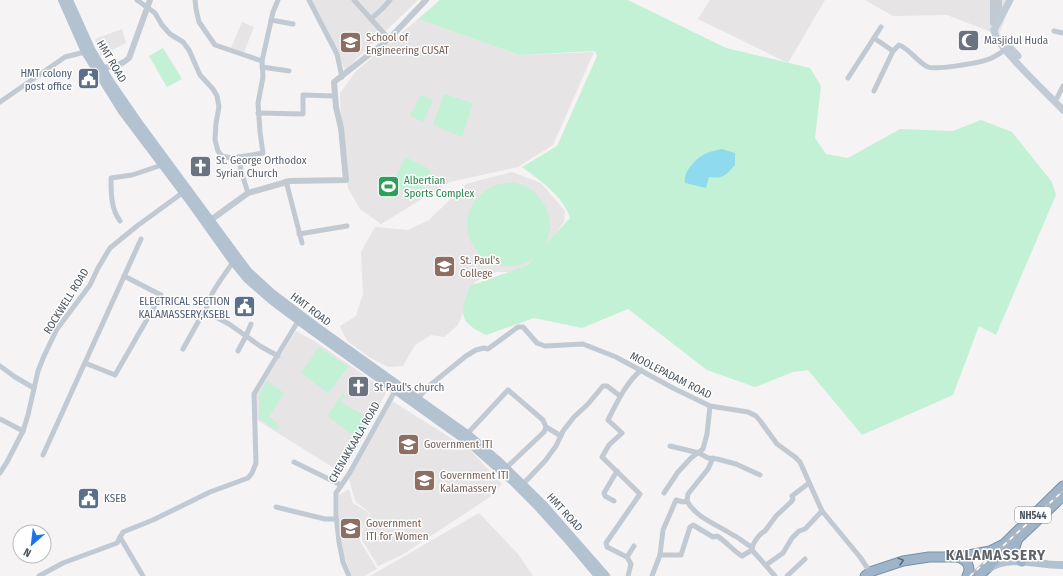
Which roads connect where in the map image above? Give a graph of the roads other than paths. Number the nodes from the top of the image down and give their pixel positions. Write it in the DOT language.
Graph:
graph roads {
  1 [pos="62,0"];
  2 [pos="69,0"];
  3 [pos="138,0"];
  4 [pos="195,0"];
  5 [pos="278,0"];
  6 [pos="309,0"];
  7 [pos="354,0"];
  8 [pos="390,0"];
  9 [pos="426,0"];
  10 [pos="993,0"];
  11 [pos="999,0"];
  12 [pos="1010,0"];
  13 [pos="149,2"];
  14 [pos="371,19"];
  15 [pos="271,20"];
  16 [pos="293,24"];
  17 [pos="881,27"];
  18 [pos="994,30"];
  19 [pos="1054,32"];
  20 [pos="1063,33"];
  21 [pos="874,38"];
  22 [pos="389,39"];
  23 [pos="999,39"];
  24 [pos="88,50"];
  25 [pos="1005,50"];
  26 [pos="893,51"];
  27 [pos="262,64"];
  28 [pos="102,68"];
  29 [pos="289,71"];
  30 [pos="342,77"];
  31 [pos="848,78"];
  32 [pos="1063,86"];
  33 [pos="874,91"];
  34 [pos="335,96"];
  35 [pos="1057,98"];
  36 [pos="0,102"];
  37 [pos="1063,104"];
  38 [pos="1063,110"];
  39 [pos="258,113"];
  40 [pos="239,157"];
  41 [pos="162,165"];
  42 [pos="286,181"];
  43 [pos="186,191"];
  44 [pos="248,193"];
  45 [pos="120,221"];
  46 [pos="208,222"];
  47 [pos="347,226"];
  48 [pos="300,234"];
  49 [pos="141,239"];
  50 [pos="302,243"];
  51 [pos="233,262"];
  52 [pos="124,276"];
  53 [pos="206,312"];
  54 [pos="300,318"];
  55 [pos="251,324"];
  56 [pos="246,336"];
  57 [pos="183,349"];
  58 [pos="238,351"];
  59 [pos="278,356"];
  60 [pos="85,363"];
  61 [pos="0,366"];
  62 [pos="641,370"];
  63 [pos="384,379"];
  64 [pos="34,388"];
  65 [pos="395,390"];
  66 [pos="620,396"];
  67 [pos="417,399"];
  68 [pos="710,406"];
  69 [pos="0,419"];
  70 [pos="440,419"];
  71 [pos="546,428"];
  72 [pos="23,431"];
  73 [pos="467,434"];
  74 [pos="561,436"];
  75 [pos="670,446"];
  76 [pos="699,453"];
  77 [pos="43,456"];
  78 [pos="713,458"];
  79 [pos="294,462"];
  80 [pos="506,468"];
  81 [pos="617,471"];
  82 [pos="0,473"];
  83 [pos="760,475"];
  84 [pos="809,483"];
  85 [pos="523,484"];
  86 [pos="341,485"];
  87 [pos="1063,486"];
  88 [pos="664,493"];
  89 [pos="1063,496"];
  90 [pos="614,501"];
  91 [pos="687,501"];
  92 [pos="276,508"];
  93 [pos="822,511"];
  94 [pos="336,519"];
  95 [pos="120,537"];
  96 [pos="1018,540"];
  97 [pos="634,546"];
  98 [pos="752,548"];
  99 [pos="660,555"];
  100 [pos="627,557"];
  101 [pos="958,557"];
  102 [pos="805,559"];
  103 [pos="1022,561"];
  104 [pos="766,565"];
  105 [pos="1061,566"];
  106 [pos="868,574"];
  107 [pos="981,574"];
  108 [pos="773,575"];
  109 [pos="39,576"];
  110 [pos="143,576"];
  111 [pos="349,576"];
  112 [pos="598,576"];
  113 [pos="606,576"];
  114 [pos="628,576"];
  115 [pos="652,576"];
  116 [pos="787,576"];
  117 [pos="967,576"];
  1 -- 24 [label="main road, HMT ROAD"];
  2 -- 24 [label="main road, HMT ROAD"];
  3 -- 13 [label="street"];
  4 -- 27 [label="street"];
  5 -- 15 [label="street"];
  6 -- 30 [label="street"];
  7 -- 14 [label="street"];
  8 -- 14 [label="street"];
  9 -- 22 [label="street"];
  10 -- 18 [label="street"];
  11 -- 18 [label="street"];
  12 -- 18 [label="main road"];
  13 -- 28 [label="street"];
  13 -- 40 [label="street"];
  14 -- 22 [label="street"];
  15 -- 16 [label="street"];
  15 -- 27 [label="street"];
  17 -- 21 [label="street"];
  18 -- 23 [label="main road"];
  19 -- 20 [label="street"];
  21 -- 26 [label="street"];
  21 -- 31 [label="street"];
  22 -- 30 [label="street"];
  23 -- 25 [label="main road"];
  23 -- 35 [label="main road"];
  24 -- 28 [label="main road, HMT ROAD"];
  24 -- 36 [label="street"];
  24 -- 41 [label="main road, HMT ROAD"];
  25 -- 26 [label="street"];
  25 -- 38 [label="main road"];
  26 -- 33 [label="street"];
  27 -- 29 [label="street"];
  27 -- 39 [label="street"];
  28 -- 43 [label="main road, HMT ROAD"];
  30 -- 34 [label="street"];
  32 -- 35 [label="street"];
  34 -- 39 [label="street"];
  34 -- 42 [label="street"];
  35 -- 37 [label="main road"];
  39 -- 40 [label="street"];
  40 -- 44 [label="street"];
  41 -- 43 [label="main road, HMT ROAD"];
  41 -- 45 [label="street"];
  42 -- 44 [label="street"];
  42 -- 48 [label="street"];
  43 -- 46 [label="main road, HMT ROAD"];
  43 -- 64 [label="street, ROCKWELL ROAD"];
  44 -- 46 [label="street"];
  46 -- 51 [label="main road, HMT ROAD"];
  46 -- 54 [label="main road, HMT ROAD"];
  47 -- 48 [label="street"];
  48 -- 50 [label="street"];
  49 -- 52 [label="street"];
  51 -- 53 [label="street"];
  51 -- 54 [label="main road, HMT ROAD"];
  52 -- 60 [label="street"];
  52 -- 60 [label="street"];
  53 -- 56 [label="street"];
  53 -- 57 [label="street"];
  54 -- 59 [label="street"];
  54 -- 63 [label="main road, HMT ROAD"];
  55 -- 56 [label="street"];
  56 -- 58 [label="street"];
  56 -- 59 [label="street"];
  59 -- 95 [label="street"];
  60 -- 77 [label="street"];
  61 -- 64 [label="street"];
  62 -- 66 [label="street"];
  62 -- 67 [label="street, MOOLEPADAM ROAD"];
  62 -- 68 [label="street, MOOLEPADAM ROAD"];
  63 -- 65 [label="main road, HMT ROAD"];
  63 -- 67 [label="main road, HMT ROAD"];
  64 -- 72 [label="street, ROCKWELL ROAD"];
  65 -- 70 [label="main road, HMT ROAD"];
  65 -- 86 [label="street, CHENAKKAALA ROAD"];
  66 -- 74 [label="street"];
  66 -- 81 [label="street"];
  67 -- 70 [label="main road, HMT ROAD"];
  68 -- 76 [label="street"];
  68 -- 84 [label="street, MOOLEPADAM ROAD"];
  69 -- 72 [label="street"];
  70 -- 73 [label="main road, HMT ROAD"];
  70 -- 112 [label="main road, HMT ROAD"];
  71 -- 73 [label="street"];
  71 -- 74 [label="street"];
  71 -- 80 [label="street"];
  72 -- 82 [label="street, ROCKWELL ROAD"];
  73 -- 80 [label="main road, HMT ROAD"];
  74 -- 85 [label="street"];
  75 -- 76 [label="street"];
  76 -- 78 [label="street"];
  76 -- 88 [label="street"];
  78 -- 83 [label="street"];
  78 -- 91 [label="street"];
  79 -- 86 [label="street"];
  80 -- 85 [label="main road, HMT ROAD"];
  81 -- 90 [label="street"];
  81 -- 100 [label="street"];
  84 -- 93 [label="street, MOOLEPADAM ROAD"];
  84 -- 98 [label="street"];
  85 -- 113 [label="main road, HMT ROAD"];
  86 -- 94 [label="street, CHENAKKAALA ROAD"];
  87 -- 101 [label="highway, NH544"];
  89 -- 96 [label="highway, NH544"];
  91 -- 98 [label="street"];
  91 -- 99 [label="street"];
  92 -- 94 [label="street"];
  93 -- 104 [label="street"];
  93 -- 106 [label="street, MOOLEPADAM ROAD"];
  94 -- 111 [label="street, CHENAKKAALA ROAD"];
  95 -- 109 [label="street"];
  95 -- 110 [label="street"];
  96 -- 103 [label="highway"];
  96 -- 107 [label="highway"];
  97 -- 100 [label="street"];
  98 -- 99 [label="street"];
  98 -- 104 [label="street"];
  99 -- 115 [label="street"];
  100 -- 114 [label="street"];
  106 -- 101 [label="highway, one-way"];
  101 -- 117 [label="highway"];
  102 -- 116 [label="street"];
  103 -- 105 [label="main road"];
  103 -- 107 [label="main road"];
  104 -- 108 [label="street"];
}
